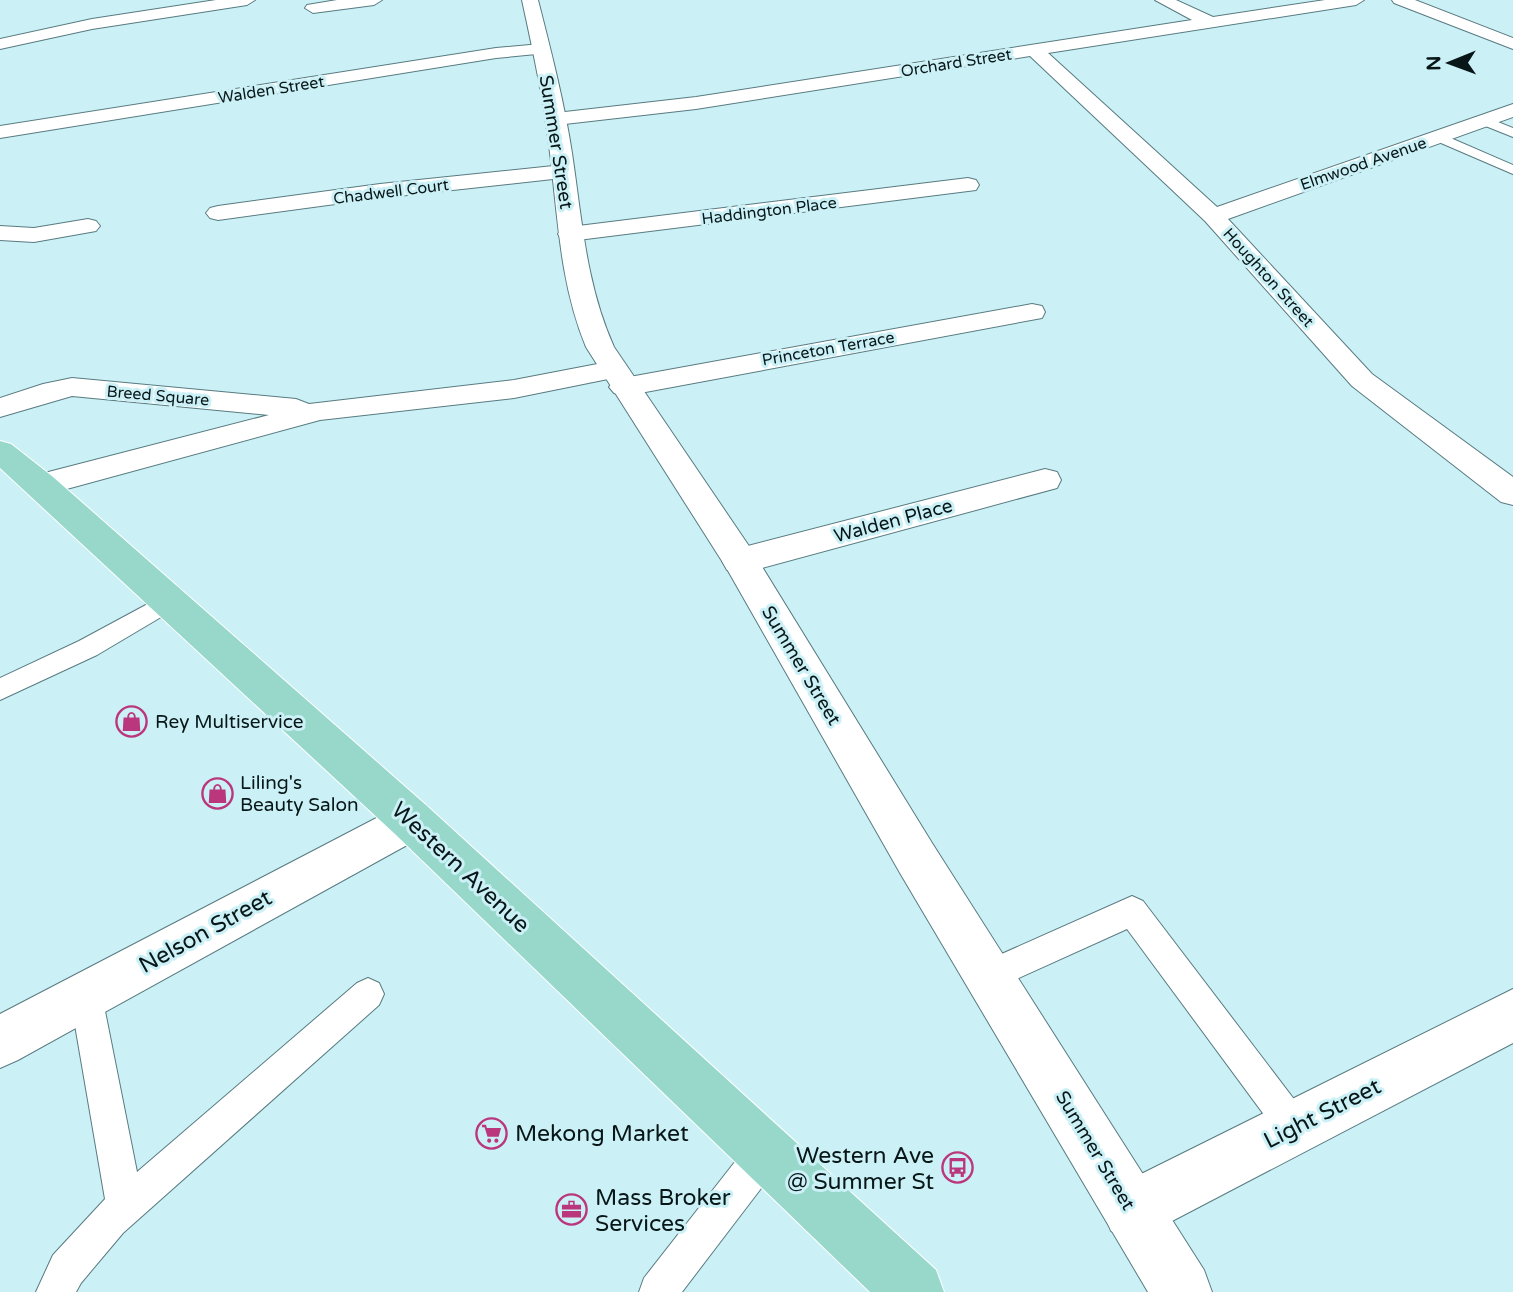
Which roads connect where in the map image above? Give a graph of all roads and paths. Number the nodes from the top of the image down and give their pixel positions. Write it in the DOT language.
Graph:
graph roads {
  1 [pos="247,0"];
  2 [pos="374,0"];
  3 [pos="530,0"];
  4 [pos="1163,0"];
  5 [pos="1356,0"];
  6 [pos="1400,0"];
  7 [pos="313,8"];
  8 [pos="1211,23"];
  9 [pos="0,44"];
  10 [pos="1513,44"];
  11 [pos="541,48"];
  12 [pos="1034,50"];
  13 [pos="1513,110"];
  14 [pos="556,119"];
  15 [pos="1483,120"];
  16 [pos="0,132"];
  17 [pos="1513,133"];
  18 [pos="1439,137"];
  19 [pos="1513,170"];
  20 [pos="563,172"];
  21 [pos="968,185"];
  22 [pos="218,213"];
  23 [pos="1213,216"];
  24 [pos="88,226"];
  25 [pos="0,233"];
  26 [pos="570,234"];
  27 [pos="1032,312"];
  28 [pos="619,378"];
  29 [pos="0,408"];
  30 [pos="319,411"];
  31 [pos="0,452"];
  32 [pos="1045,480"];
  33 [pos="41,485"];
  34 [pos="1513,494"];
  35 [pos="740,561"];
  36 [pos="170,601"];
  37 [pos="1,688"];
  38 [pos="411,820"];
  39 [pos="990,975"];
  40 [pos="368,994"];
  41 [pos="86,996"];
  42 [pos="1513,1015"];
  43 [pos="0,1042"];
  44 [pos="1294,1127"];
  45 [pos="765,1153"];
  46 [pos="125,1206"];
  47 [pos="1132,1210"];
  48 [pos="55,1292"];
  49 [pos="658,1292"];
  50 [pos="914,1292"];
  51 [pos="1182,1292"];
  1 -- 9 [label="street"];
  2 -- 7 [label="street"];
  3 -- 11 [label="street, Summer Street"];
  4 -- 8 [label="street"];
  5 -- 8 [label="street, Orchard Street"];
  6 -- 10 [label="street"];
  8 -- 12 [label="street, Orchard Street"];
  11 -- 14 [label="street, Summer Street"];
  11 -- 16 [label="street, Walden Street"];
  12 -- 14 [label="street, Orchard Street"];
  12 -- 23 [label="street, Houghton Street"];
  13 -- 15 [label="street, Elmwood Avenue"];
  14 -- 20 [label="street, Summer Street"];
  15 -- 17 [label="lane"];
  15 -- 18 [label="street, Elmwood Avenue"];
  18 -- 19 [label="lane"];
  18 -- 23 [label="street, Elmwood Avenue"];
  20 -- 22 [label="street, Chadwell Court"];
  20 -- 26 [label="street, Summer Street"];
  21 -- 26 [label="street, Haddington Place"];
  23 -- 34 [label="street, Houghton Street"];
  24 -- 25 [label="street"];
  26 -- 28 [label="street, Summer Street"];
  27 -- 28 [label="street, Princeton Terrace"];
  28 -- 30 [label="street, Breed Square"];
  28 -- 35 [label="street, Summer Street"];
  29 -- 30 [label="street, Breed Square"];
  30 -- 33 [label="street, Breed Square"];
  31 -- 33 [label="main road, Western Avenue"];
  32 -- 35 [label="street, Walden Place"];
  33 -- 36 [label="main road, Western Avenue"];
  35 -- 39 [label="street, Summer Street"];
  36 -- 37 [label="lane"];
  36 -- 38 [label="main road, Western Avenue"];
  38 -- 41 [label="street, Nelson Street"];
  38 -- 45 [label="main road, Western Avenue"];
  39 -- 44 [label="lane"];
  39 -- 47 [label="street, Summer Street"];
  40 -- 46 [label="lane"];
  41 -- 43 [label="street, Nelson Street"];
  41 -- 46 [label="lane"];
  42 -- 44 [label="street, Light Street"];
  44 -- 47 [label="street, Light Street"];
  45 -- 49 [label="lane"];
  45 -- 50 [label="main road, Western Avenue"];
  46 -- 48 [label="lane"];
  47 -- 51 [label="street, Summer Street"];
}
